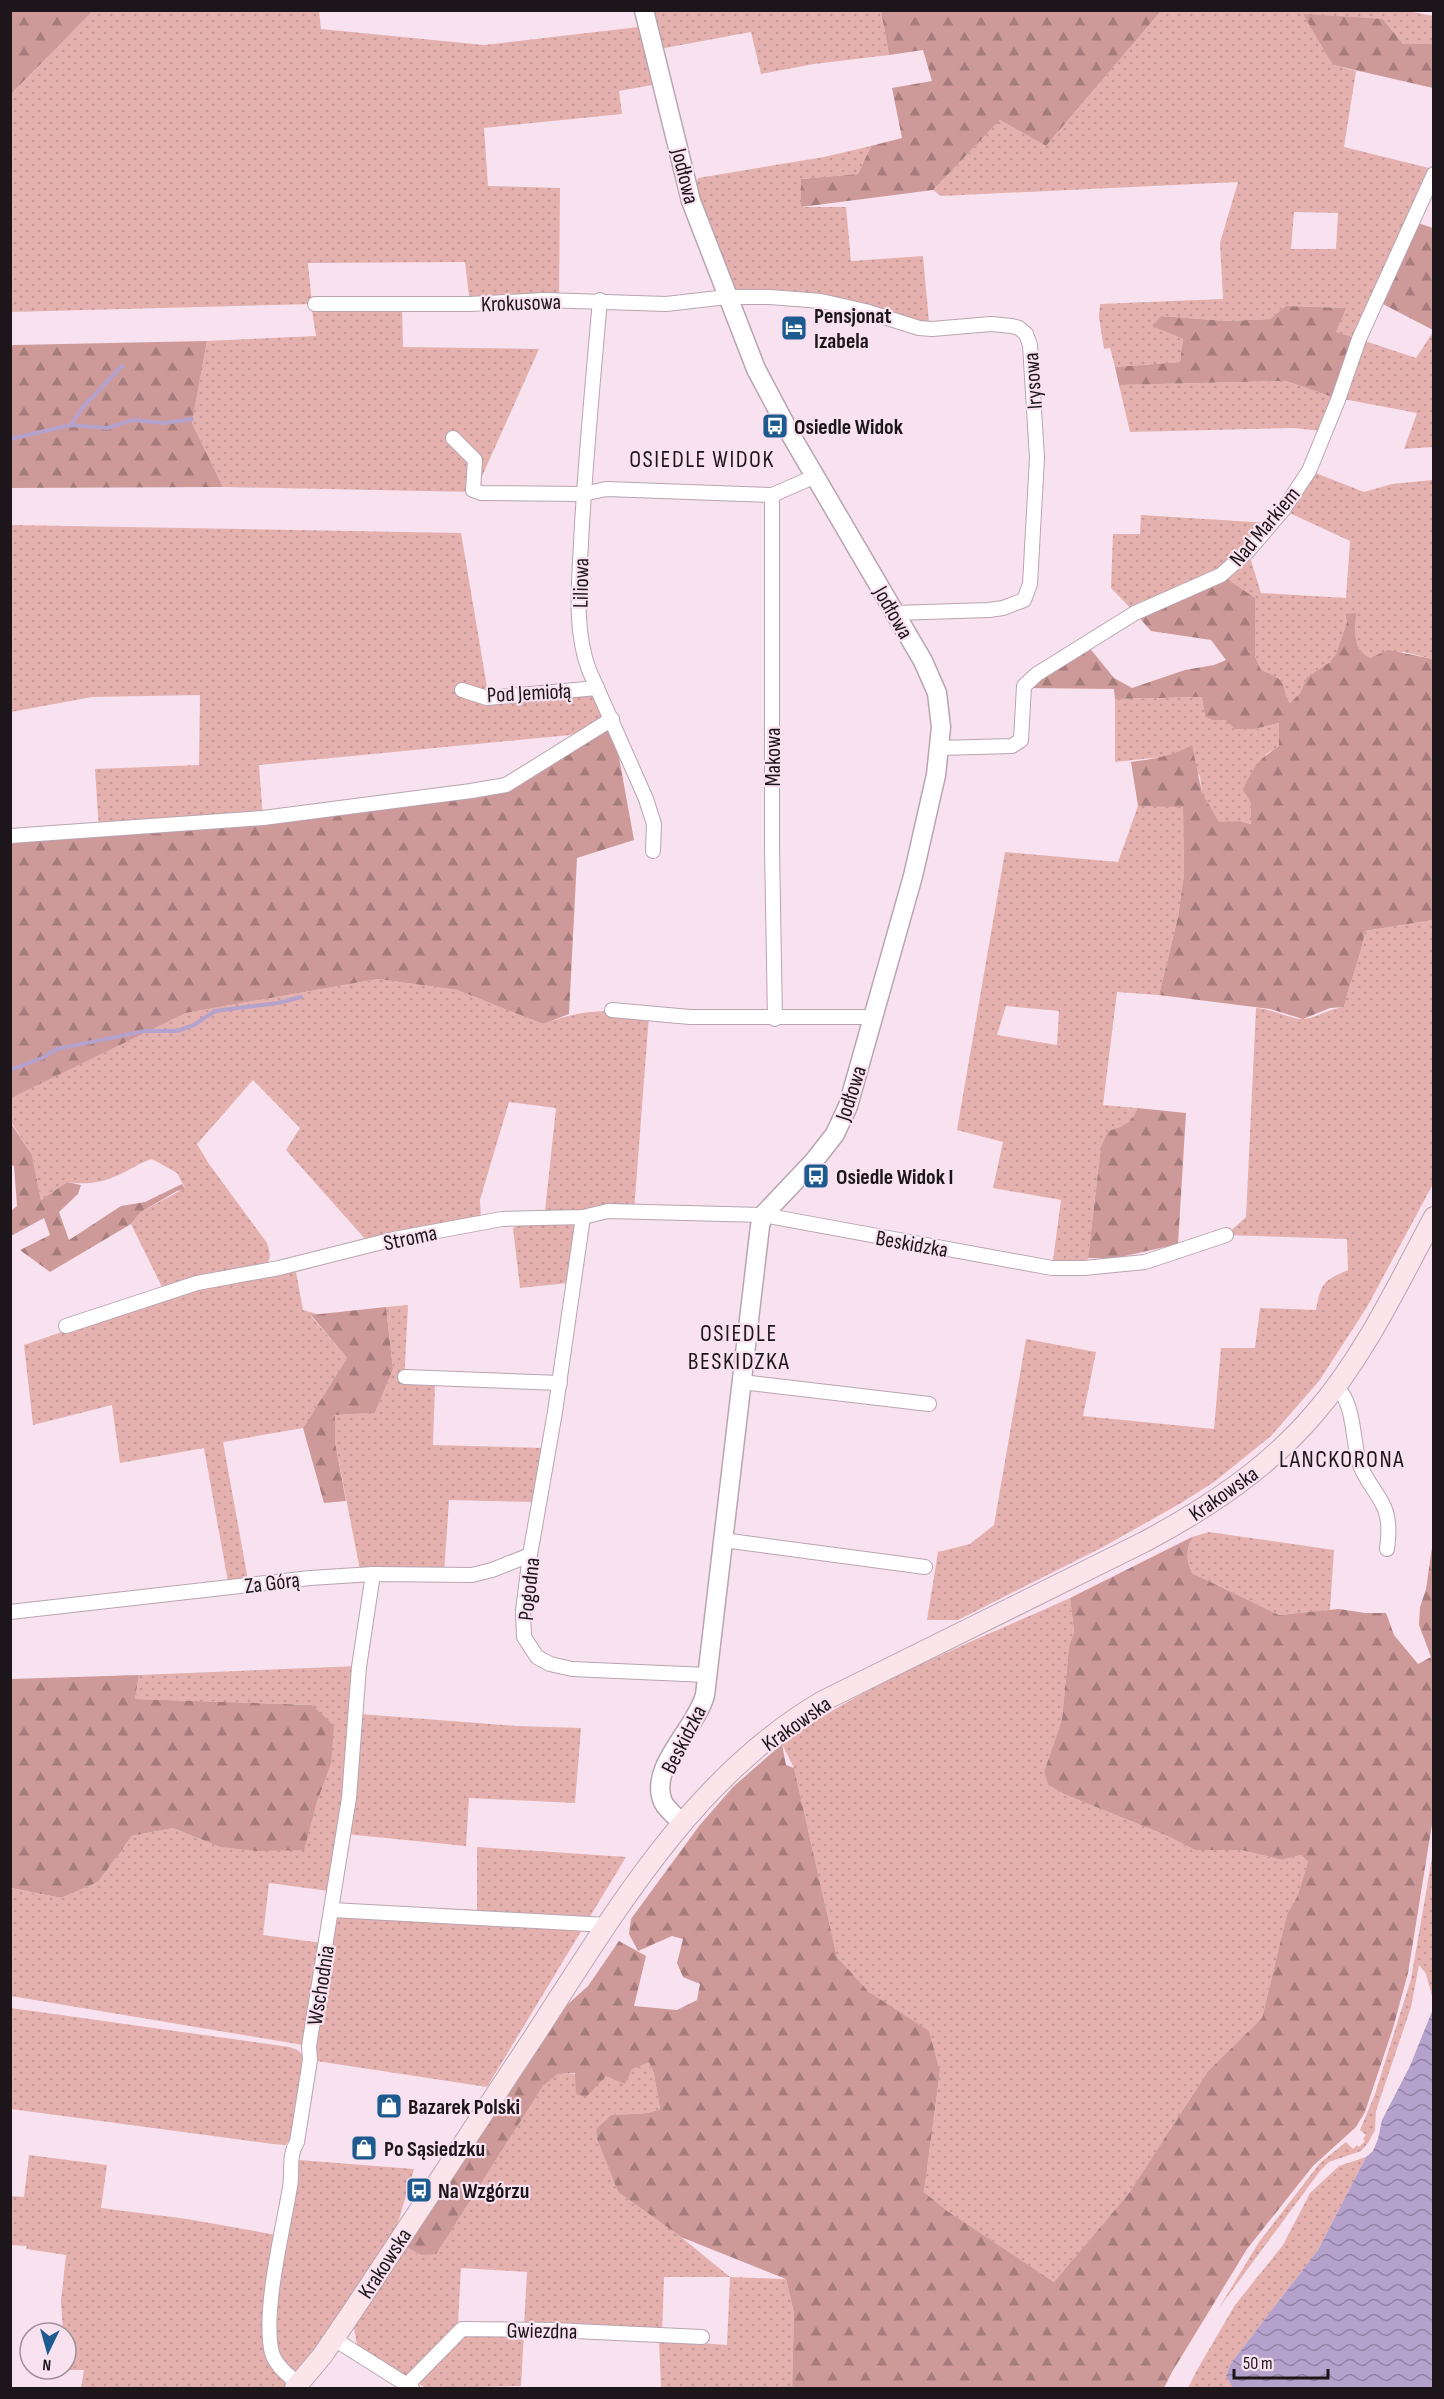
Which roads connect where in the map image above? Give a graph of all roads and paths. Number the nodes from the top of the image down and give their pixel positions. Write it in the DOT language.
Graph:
graph roads {
  1 [pos="644,10"];
  2 [pos="1434,174"];
  3 [pos="727,297"];
  4 [pos="600,300"];
  5 [pos="315,304"];
  6 [pos="453,438"];
  7 [pos="816,476"];
  8 [pos="583,494"];
  9 [pos="772,495"];
  10 [pos="894,613"];
  11 [pos="597,688"];
  12 [pos="462,690"];
  13 [pos="612,719"];
  14 [pos="940,748"];
  15 [pos="10,836"];
  16 [pos="653,851"];
  17 [pos="612,1010"];
  18 [pos="873,1017"];
  19 [pos="775,1019"];
  20 [pos="763,1215"];
  21 [pos="583,1217"];
  22 [pos="1434,1217"];
  23 [pos="1226,1235"];
  24 [pos="66,1326"];
  25 [pos="405,1377"];
  26 [pos="742,1382"];
  27 [pos="560,1383"];
  28 [pos="1336,1386"];
  29 [pos="928,1404"];
  30 [pos="723,1540"];
  31 [pos="1388,1549"];
  32 [pos="530,1555"];
  33 [pos="925,1567"];
  34 [pos="373,1574"];
  35 [pos="10,1612"];
  36 [pos="707,1675"];
  37 [pos="683,1822"];
  38 [pos="332,1910"];
  39 [pos="607,1925"];
  40 [pos="702,2337"];
  41 [pos="334,2339"];
  42 [pos="297,2386"];
  43 [pos="409,2387"];
  1 -- 3 [label="street, Jodłowa"];
  2 -- 14 [label="street, Nad Markiem"];
  3 -- 4 [label="street, Krokusowa"];
  3 -- 7 [label="street, Jodłowa"];
  3 -- 10 [label="street, Irysowa"];
  4 -- 5 [label="street, Krokusowa"];
  4 -- 8 [label="street, Liliowa"];
  6 -- 8 [label="street"];
  7 -- 9 [label="street"];
  7 -- 10 [label="street, Jodłowa"];
  8 -- 9 [label="street"];
  8 -- 11 [label="street, Liliowa"];
  9 -- 19 [label="street, Makowa"];
  10 -- 14 [label="street, Jodłowa"];
  11 -- 12 [label="street, Pod Jemiołą"];
  11 -- 13 [label="street, Liliowa"];
  13 -- 15 [label="street"];
  13 -- 16 [label="street, Liliowa"];
  14 -- 18 [label="street, Jodłowa"];
  17 -- 19 [label="street"];
  18 -- 19 [label="street"];
  18 -- 20 [label="street, Jodłowa"];
  20 -- 21 [label="street, Stroma"];
  20 -- 23 [label="street, Beskidzka"];
  20 -- 26 [label="street, Beskidzka"];
  21 -- 24 [label="street, Stroma"];
  21 -- 27 [label="street, Pogodna"];
  22 -- 28 [label="main road, Krakowska"];
  25 -- 27 [label="street"];
  26 -- 29 [label="street"];
  26 -- 30 [label="street, Beskidzka"];
  27 -- 32 [label="street, Pogodna"];
  28 -- 31 [label="street"];
  28 -- 37 [label="main road, Krakowska"];
  30 -- 33 [label="street"];
  30 -- 36 [label="street, Beskidzka"];
  32 -- 34 [label="street, Za Górą"];
  32 -- 36 [label="street, Pogodna"];
  34 -- 35 [label="street, Za Górą"];
  34 -- 38 [label="street, Wschodnia"];
  36 -- 37 [label="street, Beskidzka"];
  37 -- 39 [label="main road, Krakowska"];
  38 -- 39 [label="street"];
  38 -- 42 [label="street, Wschodnia"];
  39 -- 41 [label="main road, Krakowska"];
  40 -- 43 [label="street, Gwiezdna"];
  41 -- 42 [label="main road, Krakowska"];
  41 -- 43 [label="street"];
}
